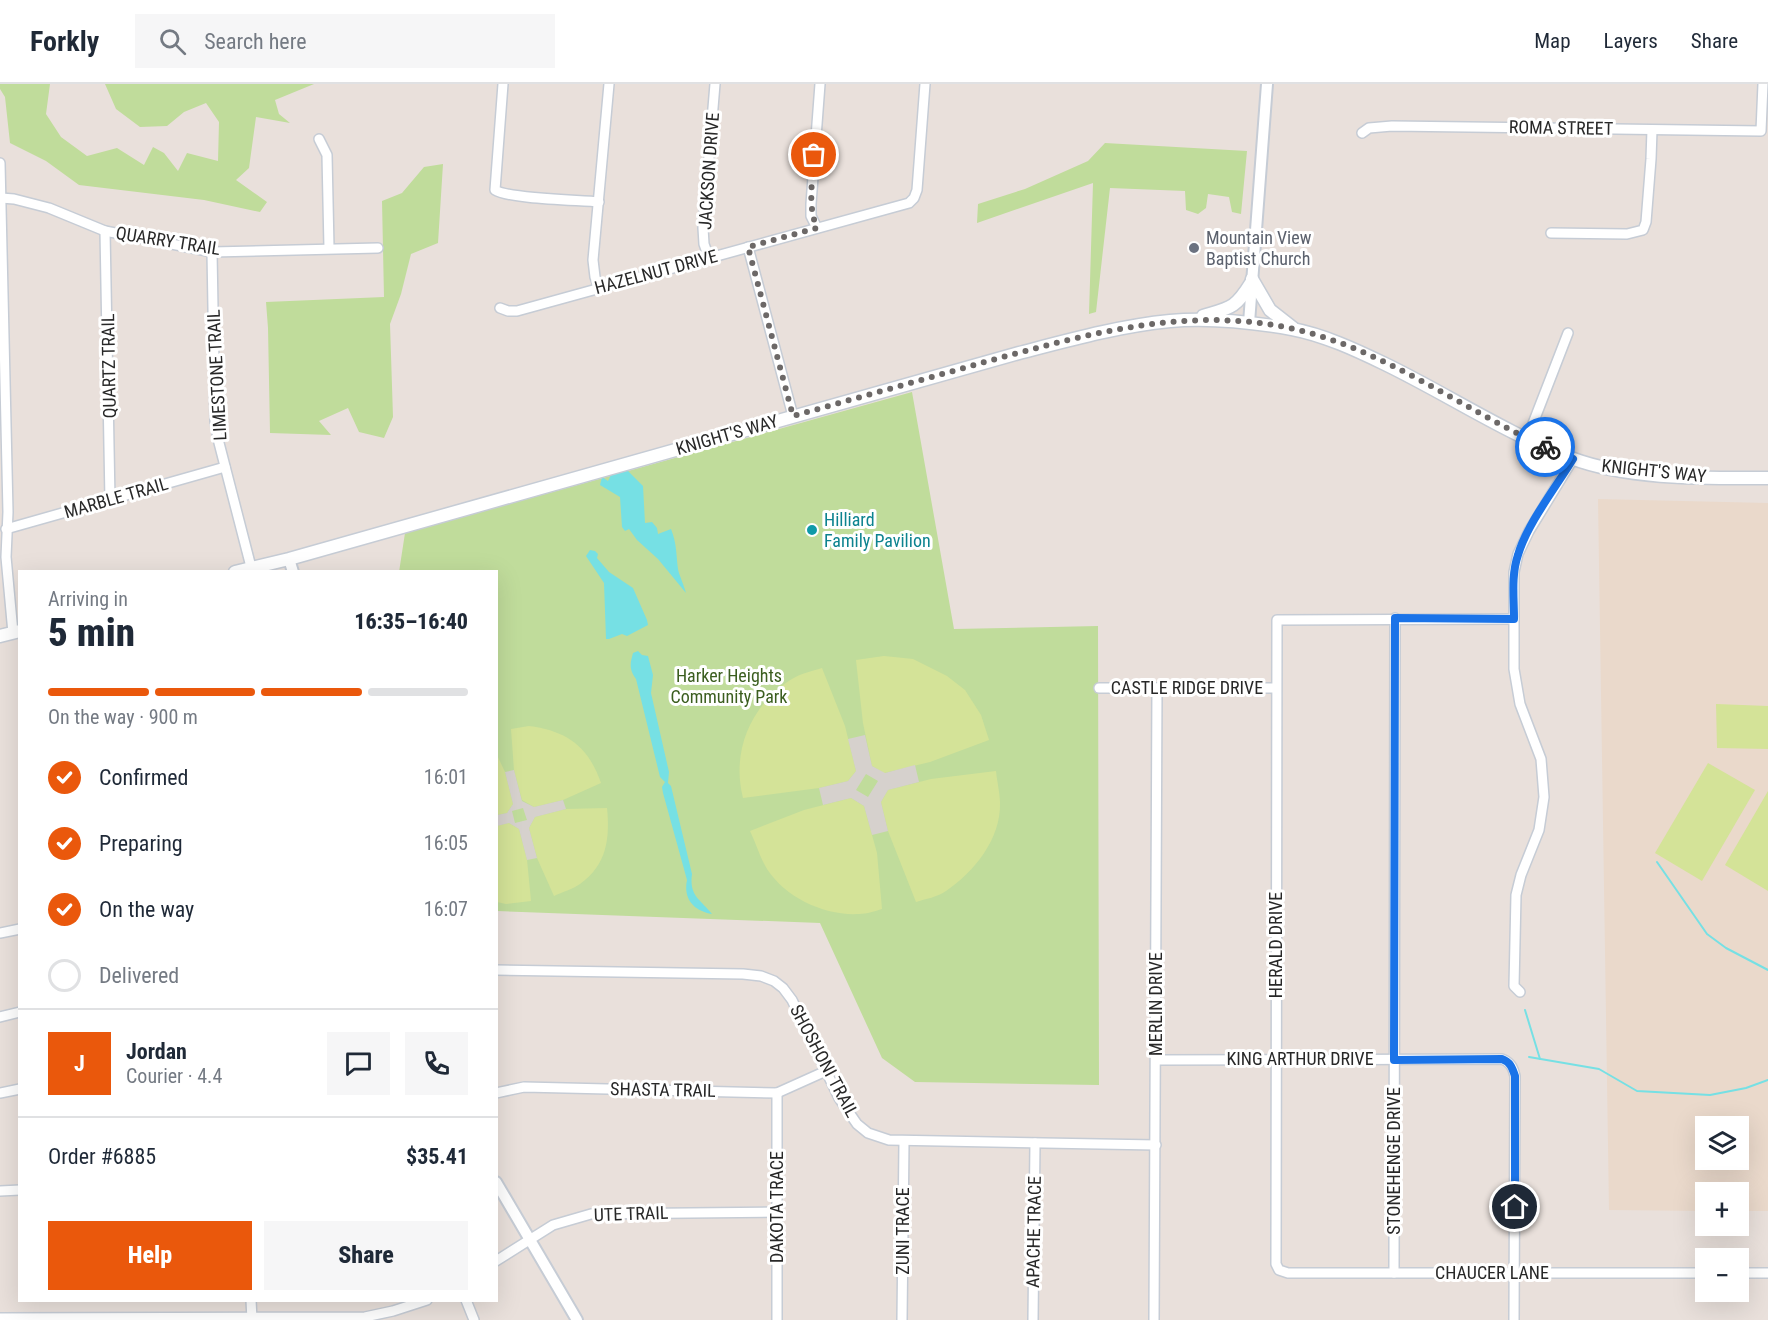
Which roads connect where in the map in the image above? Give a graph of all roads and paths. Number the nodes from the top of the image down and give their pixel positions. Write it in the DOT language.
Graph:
graph roads {
  1 [pos="503,84"];
  2 [pos="609,84"];
  3 [pos="715,84"];
  4 [pos="820,84"];
  5 [pos="925,84"];
  6 [pos="1267,84"];
  7 [pos="1763,84"];
  8 [pos="1652,130"];
  9 [pos="1362,133"];
  10 [pos="318,139"];
  11 [pos="0,163"];
  12 [pos="1,198"];
  13 [pos="599,202"];
  14 [pos="817,228"];
  15 [pos="105,231"];
  16 [pos="1551,233"];
  17 [pos="748,247"];
  18 [pos="329,248"];
  19 [pos="378,248"];
  20 [pos="212,252"];
  21 [pos="709,258"];
  22 [pos="1251,281"];
  23 [pos="599,288"];
  24 [pos="500,308"];
  25 [pos="1193,320"];
  26 [pos="1249,323"];
  27 [pos="1294,329"];
  28 [pos="1568,333"];
  29 [pos="793,416"];
  30 [pos="1527,439"];
  31 [pos="1573,459"];
  32 [pos="225,466"];
  33 [pos="1768,478"];
  34 [pos="110,500"];
  35 [pos="6,529"];
  36 [pos="289,559"];
  37 [pos="251,567"];
  38 [pos="241,570"];
  39 [pos="292,570"];
  40 [pos="1395,618"];
  41 [pos="1514,619"];
  42 [pos="16,632"];
  43 [pos="0,636"];
  44 [pos="1099,688"];
  45 [pos="1157,688"];
  46 [pos="1276,688"];
  47 [pos="18,928"];
  48 [pos="0,933"];
  49 [pos="498,970"];
  50 [pos="1520,992"];
  51 [pos="18,1012"];
  52 [pos="0,1017"];
  53 [pos="1276,1059"];
  54 [pos="1156,1060"];
  55 [pos="1394,1060"];
  56 [pos="826,1071"];
  57 [pos="18,1089"];
  58 [pos="0,1093"];
  59 [pos="777,1093"];
  60 [pos="498,1094"];
  61 [pos="904,1142"];
  62 [pos="1035,1143"];
  63 [pos="1156,1145"];
  64 [pos="498,1186"];
  65 [pos="18,1190"];
  66 [pos="0,1191"];
  67 [pos="777,1212"];
  68 [pos="529,1240"];
  69 [pos="498,1260"];
  70 [pos="1279,1270"];
  71 [pos="1394,1273"];
  72 [pos="1514,1273"];
  73 [pos="1695,1273"];
  74 [pos="1749,1273"];
  75 [pos="1768,1273"];
  76 [pos="251,1302"];
  77 [pos="421,1302"];
  78 [pos="467,1302"];
  79 [pos="2,1318"];
  80 [pos="127,1318"];
  81 [pos="252,1318"];
  82 [pos="474,1320"];
  83 [pos="577,1320"];
  84 [pos="777,1320"];
  85 [pos="902,1320"];
  86 [pos="1033,1320"];
  87 [pos="1154,1320"];
  88 [pos="1514,1320"];
  1 -- 13 [label="street"];
  2 -- 13 [label="street"];
  3 -- 21 [label="street, JACKSON DRIVE"];
  4 -- 14 [label="street"];
  5 -- 14 [label="street, HAZELNUT DRIVE"];
  6 -- 22 [label="street"];
  7 -- 8 [label="street, ROMA STREET"];
  8 -- 9 [label="street, ROMA STREET"];
  8 -- 16 [label="street"];
  10 -- 18 [label="street"];
  11 -- 12 [label="street"];
  12 -- 15 [label="street, QUARRY TRAIL"];
  12 -- 35 [label="street"];
  13 -- 23 [label="street"];
  14 -- 17 [label="street, HAZELNUT DRIVE"];
  15 -- 20 [label="street, QUARRY TRAIL"];
  15 -- 34 [label="street, QUARTZ TRAIL"];
  17 -- 21 [label="street, HAZELNUT DRIVE"];
  17 -- 29 [label="street"];
  18 -- 19 [label="street, QUARRY TRAIL"];
  18 -- 20 [label="street, QUARRY TRAIL"];
  20 -- 32 [label="street, LIMESTONE TRAIL"];
  21 -- 23 [label="street, HAZELNUT DRIVE"];
  22 -- 25 [label="main road"];
  22 -- 26 [label="street"];
  22 -- 27 [label="main road"];
  23 -- 24 [label="street, HAZELNUT DRIVE"];
  25 -- 26 [label="main road, KNIGHT'S WAY"];
  25 -- 29 [label="main road, KNIGHT'S WAY"];
  26 -- 27 [label="main road, KNIGHT'S WAY"];
  27 -- 30 [label="main road, KNIGHT'S WAY"];
  28 -- 30 [label="street"];
  29 -- 36 [label="main road, KNIGHT'S WAY"];
  30 -- 31 [label="main road, KNIGHT'S WAY"];
  31 -- 33 [label="main road, KNIGHT'S WAY"];
  31 -- 41 [label="street"];
  32 -- 34 [label="street, MARBLE TRAIL"];
  32 -- 37 [label="street, LIMESTONE TRAIL"];
  34 -- 35 [label="street, MARBLE TRAIL"];
  35 -- 42 [label="street"];
  36 -- 37 [label="main road, KNIGHT'S WAY"];
  36 -- 39 [label="street"];
  37 -- 38 [label="main road, KNIGHT'S WAY"];
  40 -- 41 [label="street"];
  40 -- 46 [label="street, HERALD DRIVE"];
  40 -- 55 [label="street, STONEHENGE DRIVE"];
  41 -- 50 [label="street"];
  42 -- 43 [label="main road"];
  44 -- 45 [label="street, CASTLE RIDGE DRIVE"];
  45 -- 46 [label="street, CASTLE RIDGE DRIVE"];
  45 -- 54 [label="street, MERLIN DRIVE"];
  46 -- 53 [label="street, HERALD DRIVE"];
  47 -- 48 [label="street"];
  49 -- 56 [label="street, SHOSHONI TRAIL"];
  51 -- 52 [label="street"];
  53 -- 54 [label="street, KING ARTHUR DRIVE"];
  53 -- 55 [label="street, KING ARTHUR DRIVE"];
  53 -- 70 [label="street, HERALD DRIVE"];
  54 -- 63 [label="street, MERLIN DRIVE"];
  55 -- 71 [label="street, STONEHENGE DRIVE"];
  55 -- 72 [label="street, KING ARTHUR DRIVE"];
  56 -- 59 [label="street, SHASTA TRAIL"];
  56 -- 61 [label="street, SHOSHONI TRAIL"];
  57 -- 58 [label="street"];
  59 -- 60 [label="street, SHASTA TRAIL"];
  59 -- 67 [label="street, DAKOTA TRACE"];
  61 -- 62 [label="street, SHOSHONI TRAIL"];
  61 -- 85 [label="street, ZUNI TRACE"];
  62 -- 63 [label="street, SHOSHONI TRAIL"];
  62 -- 86 [label="street, APACHE TRACE"];
  63 -- 87 [label="street, MERLIN DRIVE"];
  64 -- 68 [label="street"];
  65 -- 66 [label="street"];
  67 -- 68 [label="street, UTE TRAIL"];
  67 -- 84 [label="street, DAKOTA TRACE"];
  68 -- 69 [label="street, UTE TRAIL"];
  68 -- 83 [label="street"];
  70 -- 71 [label="street, CHAUCER LANE"];
  71 -- 72 [label="street, CHAUCER LANE"];
  72 -- 73 [label="street, CHAUCER LANE"];
  72 -- 88 [label="street"];
  74 -- 75 [label="street"];
  76 -- 81 [label="street"];
  77 -- 81 [label="street"];
  78 -- 82 [label="street"];
  79 -- 80 [label="street"];
  80 -- 81 [label="street"];
}
